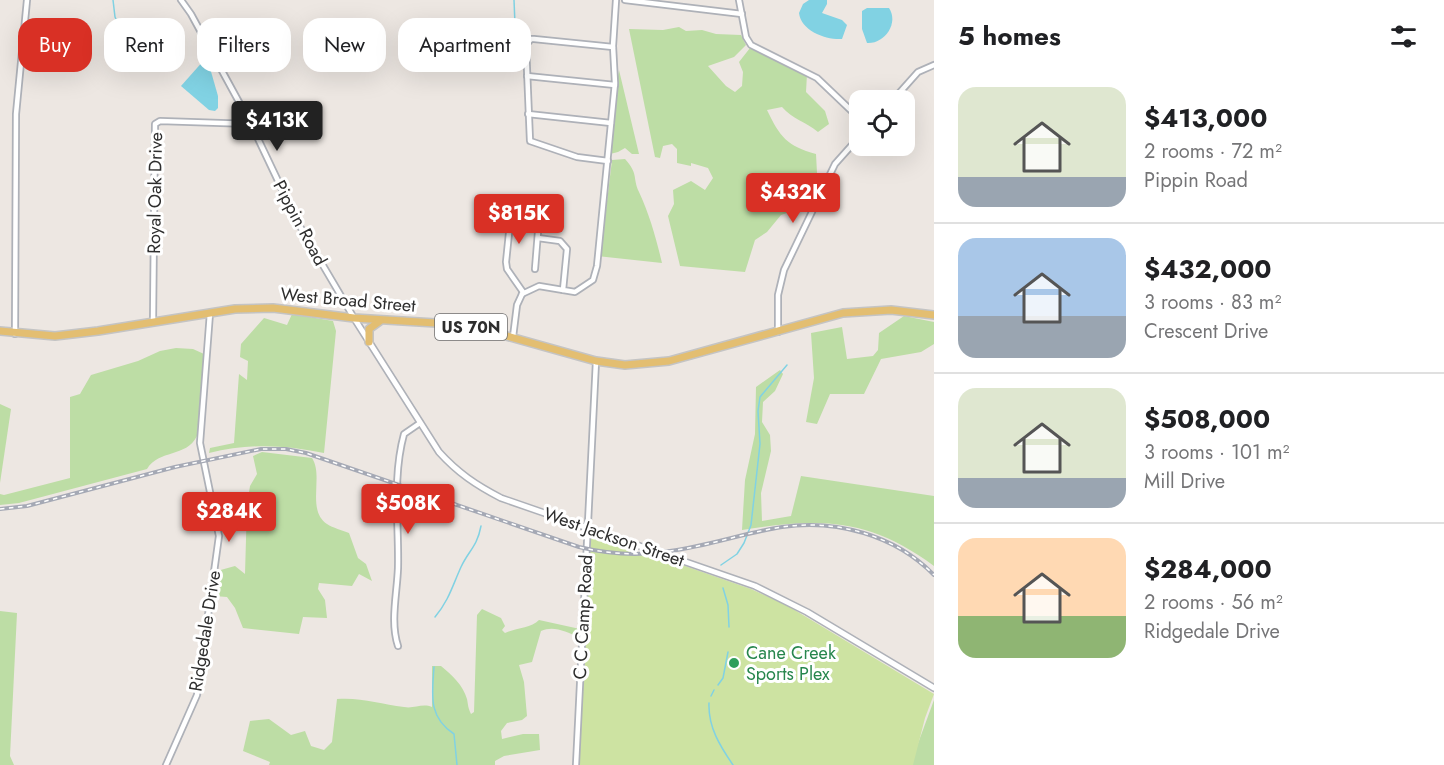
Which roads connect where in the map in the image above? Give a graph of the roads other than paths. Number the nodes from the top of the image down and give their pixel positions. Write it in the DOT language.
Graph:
graph roads {
  1 [pos="27,0"];
  2 [pos="181,0"];
  3 [pos="616,0"];
  4 [pos="625,0"];
  5 [pos="739,0"];
  6 [pos="742,14"];
  7 [pos="613,47"];
  8 [pos="934,65"];
  9 [pos="527,76"];
  10 [pos="615,85"];
  11 [pos="902,90"];
  12 [pos="849,109"];
  13 [pos="528,114"];
  14 [pos="611,123"];
  15 [pos="251,124"];
  16 [pos="849,148"];
  17 [pos="608,161"];
  18 [pos="538,238"];
  19 [pos="536,269"];
  20 [pos="563,290"];
  21 [pos="522,294"];
  22 [pos="210,313"];
  23 [pos="934,315"];
  24 [pos="354,318"];
  25 [pos="383,320"];
  26 [pos="153,322"];
  27 [pos="0,331"];
  28 [pos="778,332"];
  29 [pos="15,334"];
  30 [pos="513,337"];
  31 [pos="369,342"];
  32 [pos="596,361"];
  33 [pos="420,423"];
  34 [pos="588,528"];
  35 [pos="398,646"];
  36 [pos="934,688"];
  37 [pos="166,765"];
  38 [pos="576,765"];
  1 -- 29 [label="street"];
  2 -- 15 [label="street, Pippin Road"];
  3 -- 7 [label="street"];
  4 -- 6 [label="street"];
  5 -- 6 [label="street"];
  6 -- 12 [label="street"];
  7 -- 9 [label="street"];
  7 -- 10 [label="street"];
  8 -- 11 [label="street"];
  9 -- 10 [label="street"];
  9 -- 13 [label="street"];
  10 -- 14 [label="street"];
  13 -- 14 [label="street"];
  13 -- 17 [label="street"];
  14 -- 17 [label="street"];
  15 -- 24 [label="street, Pippin Road"];
  15 -- 26 [label="street, Royal Oak Drive"];
  16 -- 28 [label="street"];
  17 -- 20 [label="street"];
  18 -- 19 [label="street"];
  18 -- 20 [label="street"];
  18 -- 21 [label="street"];
  20 -- 21 [label="street"];
  21 -- 30 [label="street"];
  22 -- 24 [label="main road, West Broad Street / US 70N"];
  22 -- 26 [label="main road, West Broad Street / US 70N"];
  22 -- 37 [label="street, Ridgedale Drive"];
  23 -- 28 [label="main road, West Broad Street / US 70N"];
  24 -- 25 [label="main road, West Broad Street / US 70N"];
  24 -- 31 [label="street, West Jackson Street"];
  25 -- 30 [label="main road, West Broad Street / US 70N"];
  25 -- 31 [label="main road"];
  26 -- 29 [label="main road, West Broad Street / US 70N"];
  27 -- 29 [label="main road, West Broad Street / US 70N"];
  28 -- 32 [label="main road, West Broad Street / US 70N"];
  30 -- 32 [label="main road, West Broad Street / US 70N"];
  31 -- 33 [label="street, West Jackson Street"];
  32 -- 34 [label="street, C C Camp Road"];
  33 -- 34 [label="street, West Jackson Street"];
  33 -- 35 [label="street"];
  34 -- 36 [label="street, West Jackson Street"];
  34 -- 38 [label="street, C C Camp Road"];
}
